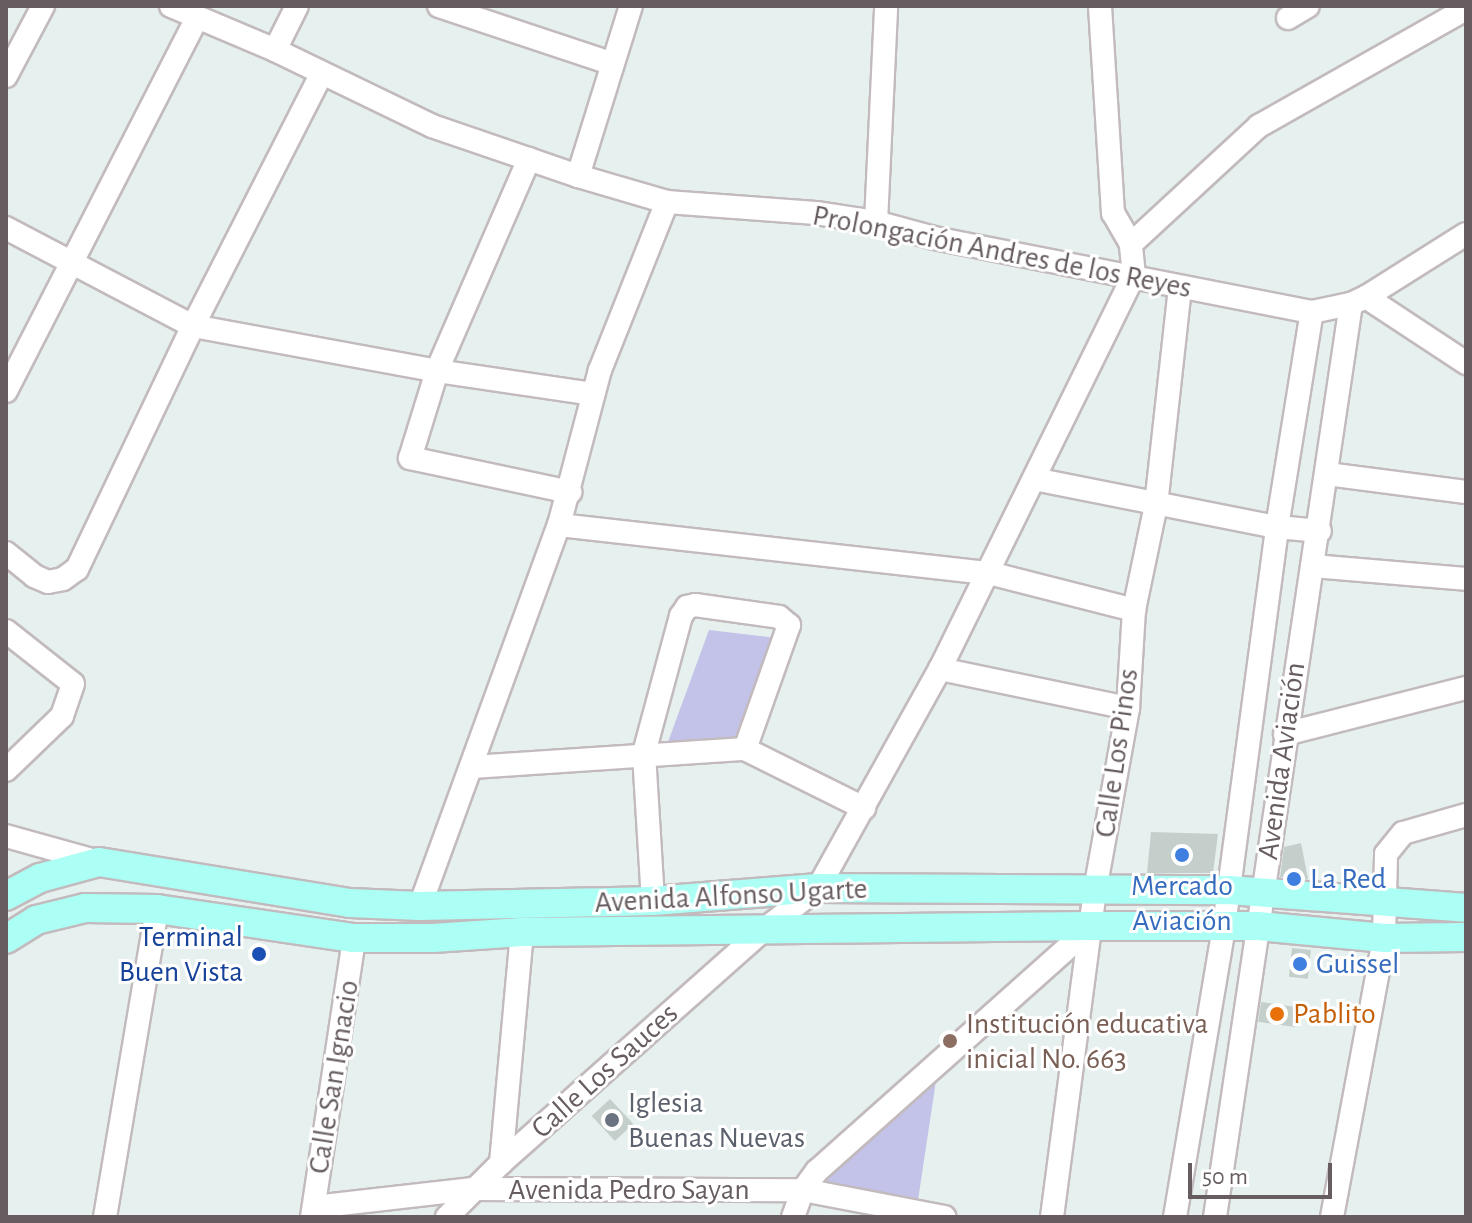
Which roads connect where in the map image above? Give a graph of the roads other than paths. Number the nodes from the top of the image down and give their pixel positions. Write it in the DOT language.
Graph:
graph roads {
  1 [pos="43,6"];
  2 [pos="171,6"];
  3 [pos="297,6"];
  4 [pos="886,6"];
  5 [pos="1100,6"];
  6 [pos="1308,6"];
  7 [pos="446,7"];
  8 [pos="629,7"];
  9 [pos="1466,9"];
  10 [pos="213,17"];
  11 [pos="1288,18"];
  12 [pos="275,50"];
  13 [pos="613,64"];
  14 [pos="321,75"];
  15 [pos="6,76"];
  16 [pos="529,159"];
  17 [pos="578,176"];
  18 [pos="667,202"];
  19 [pos="876,222"];
  20 [pos="6,228"];
  21 [pos="1466,234"];
  22 [pos="1131,244"];
  23 [pos="73,262"];
  24 [pos="1134,275"];
  25 [pos="1180,288"];
  26 [pos="1358,301"];
  27 [pos="1312,312"];
  28 [pos="193,326"];
  29 [pos="1466,363"];
  30 [pos="437,371"];
  31 [pos="6,391"];
  32 [pos="593,394"];
  33 [pos="1327,474"];
  34 [pos="1034,479"];
  35 [pos="570,492"];
  36 [pos="1466,492"];
  37 [pos="1156,505"];
  38 [pos="559,525"];
  39 [pos="1277,527"];
  40 [pos="1320,531"];
  41 [pos="6,553"];
  42 [pos="1312,566"];
  43 [pos="989,573"];
  44 [pos="1466,579"];
  45 [pos="1134,610"];
  46 [pos="6,631"];
  47 [pos="940,669"];
  48 [pos="1466,688"];
  49 [pos="1128,708"];
  50 [pos="1285,734"];
  51 [pos="745,749"];
  52 [pos="644,753"];
  53 [pos="472,767"];
  54 [pos="6,770"];
  55 [pos="864,808"];
  56 [pos="1466,815"];
  57 [pos="6,836"];
  58 [pos="99,862"];
  59 [pos="818,888"];
  60 [pos="1095,890"];
  61 [pos="1229,890"];
  62 [pos="1263,891"];
  63 [pos="6,896"];
  64 [pos="653,901"];
  65 [pos="1385,904"];
  66 [pos="420,906"];
  67 [pos="1466,908"];
  68 [pos="157,909"];
  69 [pos="1092,926"];
  70 [pos="1224,926"];
  71 [pos="1258,926"];
  72 [pos="765,929"];
  73 [pos="522,932"];
  74 [pos="1466,937"];
  75 [pos="354,938"];
  76 [pos="1384,938"];
  77 [pos="6,939"];
  78 [pos="501,1163"];
  79 [pos="473,1189"];
  80 [pos="803,1190"];
  81 [pos="313,1212"];
  82 [pos="105,1217"];
  83 [pos="447,1217"];
  84 [pos="793,1217"];
  85 [pos="944,1217"];
  86 [pos="1052,1217"];
  87 [pos="1175,1217"];
  88 [pos="1215,1217"];
  89 [pos="1332,1217"];
  1 -- 15 [label="street"];
  2 -- 10 [label="street, Prolongación Andres de los Reyes"];
  3 -- 12 [label="street"];
  4 -- 19 [label="street"];
  5 -- 22 [label="street"];
  6 -- 11 [label="street"];
  7 -- 13 [label="street"];
  8 -- 13 [label="street"];
  9 -- 22 [label="street"];
  10 -- 12 [label="street, Prolongación Andres de los Reyes"];
  10 -- 23 [label="street"];
  12 -- 14 [label="street, Prolongación Andres de los Reyes"];
  13 -- 17 [label="street"];
  14 -- 16 [label="street, Prolongación Andres de los Reyes"];
  14 -- 28 [label="street"];
  16 -- 17 [label="street, Prolongación Andres de los Reyes"];
  16 -- 30 [label="street"];
  17 -- 18 [label="street, Prolongación Andres de los Reyes"];
  18 -- 19 [label="street, Prolongación Andres de los Reyes"];
  18 -- 32 [label="street"];
  19 -- 24 [label="street, Prolongación Andres de los Reyes"];
  20 -- 23 [label="street"];
  21 -- 26 [label="street, Prolongación Andres de los Reyes"];
  22 -- 24 [label="street"];
  23 -- 28 [label="street"];
  23 -- 31 [label="street"];
  24 -- 25 [label="street, Prolongación Andres de los Reyes"];
  24 -- 34 [label="street"];
  25 -- 27 [label="street, Prolongación Andres de los Reyes"];
  25 -- 37 [label="street, Calle Los Pinos"];
  26 -- 27 [label="street, Prolongación Andres de los Reyes"];
  26 -- 29 [label="street"];
  26 -- 33 [label="street, Avenida Aviación"];
  27 -- 39 [label="street, Avenida Aviación"];
  28 -- 30 [label="street"];
  28 -- 41 [label="street"];
  30 -- 32 [label="street"];
  30 -- 35 [label="street"];
  32 -- 35 [label="street"];
  33 -- 36 [label="street"];
  33 -- 40 [label="street, Avenida Aviación"];
  34 -- 37 [label="street"];
  34 -- 43 [label="street"];
  35 -- 38 [label="street"];
  37 -- 39 [label="street"];
  37 -- 45 [label="street, Calle Los Pinos"];
  38 -- 43 [label="street"];
  38 -- 53 [label="street"];
  39 -- 40 [label="street"];
  39 -- 61 [label="street, Avenida Aviación"];
  40 -- 42 [label="street, Avenida Aviación"];
  42 -- 44 [label="street"];
  42 -- 50 [label="street, Avenida Aviación"];
  43 -- 45 [label="street"];
  43 -- 47 [label="street"];
  45 -- 49 [label="street, Calle Los Pinos"];
  46 -- 54 [label="street"];
  47 -- 49 [label="street"];
  47 -- 55 [label="street"];
  48 -- 50 [label="street"];
  49 -- 60 [label="street, Calle Los Pinos"];
  50 -- 62 [label="street, Avenida Aviación"];
  51 -- 52 [label="street"];
  51 -- 52 [label="street"];
  51 -- 55 [label="street"];
  52 -- 53 [label="street"];
  52 -- 64 [label="street"];
  53 -- 66 [label="street"];
  55 -- 59 [label="street"];
  56 -- 65 [label="street"];
  57 -- 58 [label="street"];
  58 -- 63 [label="main road, Avenida Alfonso Ugarte"];
  58 -- 66 [label="main road, Avenida Alfonso Ugarte"];
  59 -- 60 [label="main road, Avenida Alfonso Ugarte"];
  59 -- 64 [label="main road, Avenida Alfonso Ugarte"];
  59 -- 72 [label="street, Calle Los Sauces"];
  60 -- 61 [label="main road, Avenida Alfonso Ugarte"];
  60 -- 69 [label="street, Calle Los Pinos"];
  61 -- 62 [label="main road, Avenida Alfonso Ugarte"];
  61 -- 70 [label="street, Avenida Aviación"];
  62 -- 65 [label="main road, Avenida Alfonso Ugarte"];
  62 -- 71 [label="street, Avenida Aviación"];
  64 -- 66 [label="main road, Avenida Alfonso Ugarte"];
  65 -- 67 [label="main road, Avenida Alfonso Ugarte"];
  65 -- 76 [label="street"];
  68 -- 75 [label="main road, Avenida Alfonso Ugarte"];
  68 -- 77 [label="main road, Avenida Alfonso Ugarte"];
  68 -- 82 [label="street"];
  69 -- 70 [label="main road, Avenida Alfonso Ugarte"];
  69 -- 72 [label="main road, Avenida Alfonso Ugarte"];
  69 -- 80 [label="street"];
  69 -- 86 [label="street, Calle Los Pinos"];
  70 -- 71 [label="main road, Avenida Alfonso Ugarte"];
  70 -- 87 [label="street, Avenida Aviación"];
  71 -- 76 [label="main road, Avenida Alfonso Ugarte"];
  71 -- 88 [label="street, Avenida Aviación"];
  72 -- 73 [label="main road, Avenida Alfonso Ugarte"];
  72 -- 78 [label="street, Calle Los Sauces"];
  73 -- 75 [label="main road, Avenida Alfonso Ugarte"];
  73 -- 78 [label="street"];
  74 -- 76 [label="main road, Avenida Alfonso Ugarte"];
  75 -- 81 [label="street, Calle San Ignacio"];
  76 -- 89 [label="street"];
  78 -- 79 [label="street, Calle Los Sauces"];
  79 -- 80 [label="street, Avenida Pedro Sayan"];
  79 -- 81 [label="street, Avenida Pedro Sayan"];
  79 -- 83 [label="street, Calle Los Sauces"];
  80 -- 84 [label="street"];
  80 -- 85 [label="street, Avenida Pedro Sayan"];
}
